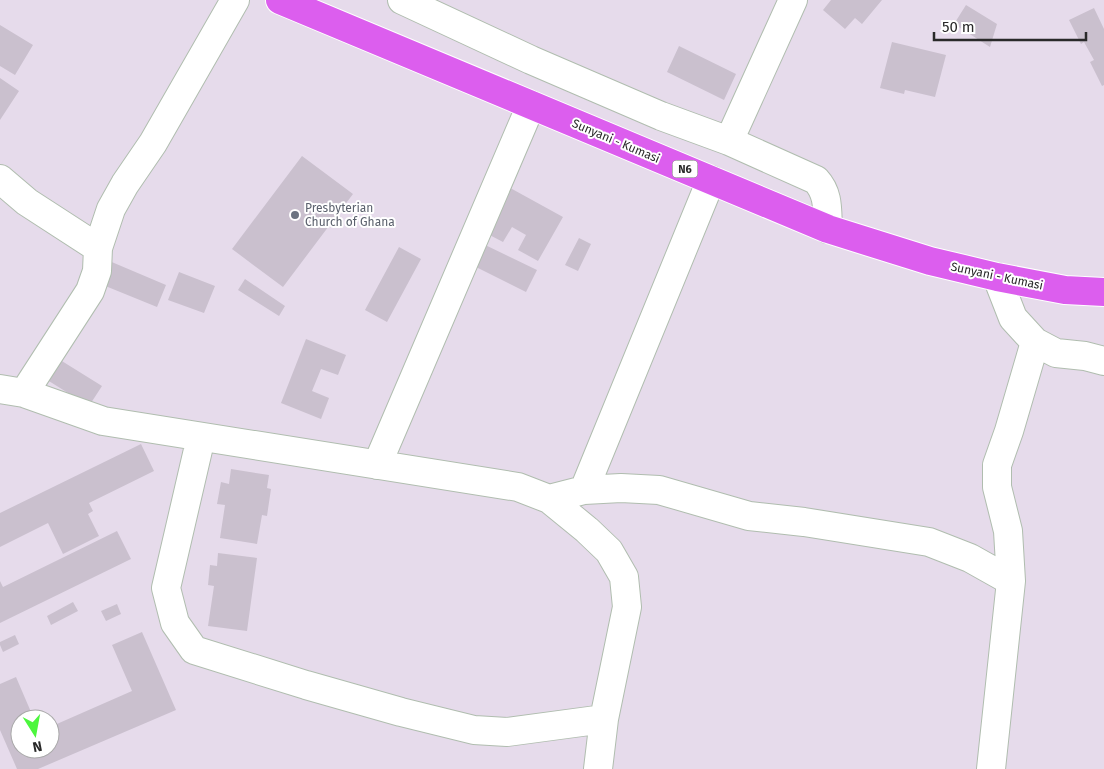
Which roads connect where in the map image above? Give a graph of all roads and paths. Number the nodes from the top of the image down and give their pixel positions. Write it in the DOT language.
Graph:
graph roads {
  1 [pos="235,0"];
  2 [pos="280,0"];
  3 [pos="402,0"];
  4 [pos="793,0"];
  5 [pos="531,105"];
  6 [pos="729,141"];
  7 [pos="0,178"];
  8 [pos="711,180"];
  9 [pos="828,228"];
  10 [pos="98,248"];
  11 [pos="997,277"];
  12 [pos="1104,292"];
  13 [pos="1035,342"];
  14 [pos="1104,361"];
  15 [pos="12,391"];
  16 [pos="201,437"];
  17 [pos="377,465"];
  18 [pos="584,490"];
  19 [pos="549,499"];
  20 [pos="1011,581"];
  21 [pos="604,719"];
  22 [pos="598,769"];
  23 [pos="991,769"];
  1 -- 10 [label="street"];
  2 -- 5 [label="main road, Sunyani - Kumasi / N6"];
  3 -- 6 [label="street"];
  4 -- 6 [label="street"];
  5 -- 8 [label="main road, Sunyani - Kumasi / N6"];
  5 -- 17 [label="street"];
  6 -- 9 [label="street"];
  7 -- 10 [label="street"];
  8 -- 9 [label="main road, Sunyani - Kumasi / N6"];
  8 -- 18 [label="street"];
  9 -- 11 [label="main road, Sunyani - Kumasi / N6"];
  10 -- 15 [label="street"];
  11 -- 12 [label="main road, Sunyani - Kumasi / N6"];
  11 -- 13 [label="street"];
  13 -- 14 [label="street"];
  13 -- 20 [label="street"];
  15 -- 16 [label="street"];
  16 -- 17 [label="street"];
  16 -- 21 [label="street"];
  17 -- 19 [label="street"];
  18 -- 19 [label="street"];
  18 -- 20 [label="street"];
  19 -- 21 [label="street"];
  20 -- 23 [label="street"];
  21 -- 22 [label="street"];
}
